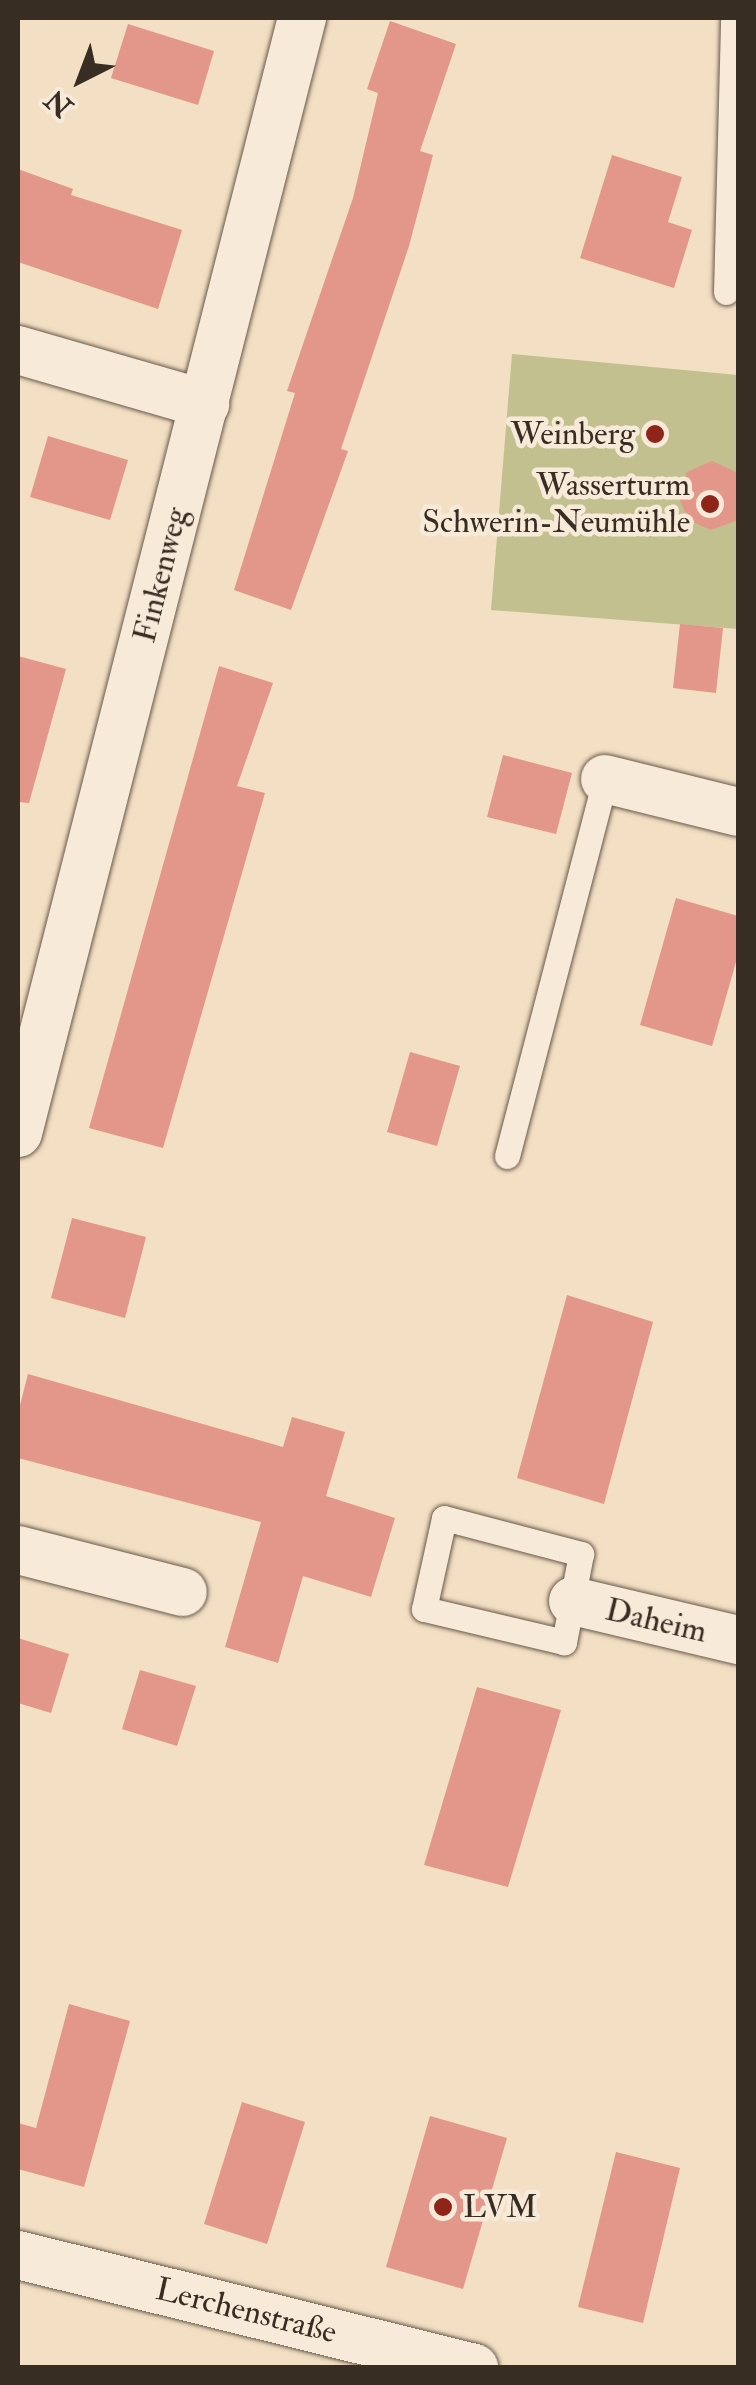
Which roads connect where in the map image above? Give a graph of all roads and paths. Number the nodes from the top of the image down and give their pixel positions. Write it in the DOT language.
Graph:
graph roads {
  1 [pos="302,18"];
  2 [pos="733,18"];
  3 [pos="726,292"];
  4 [pos="18,350"];
  5 [pos="205,404"];
  6 [pos="604,779"];
  7 [pos="738,812"];
  8 [pos="18,1133"];
  9 [pos="506,1156"];
  10 [pos="18,1550"];
  11 [pos="183,1592"];
  12 [pos="573,1602"];
  13 [pos="738,1640"];
  14 [pos="18,2256"];
  15 [pos="322,2349"];
  16 [pos="474,2368"];
  1 -- 5 [label="street, Finkenweg"];
  2 -- 3 [label="lane"];
  4 -- 5 [label="street"];
  5 -- 8 [label="street, Finkenweg"];
  6 -- 7 [label="street"];
  6 -- 9 [label="lane"];
  10 -- 11 [label="street"];
  12 -- 12 [label="lane"];
  12 -- 13 [label="street, Daheim"];
  14 -- 15 [label="street, Lerchenstraße"];
  15 -- 16 [label="street, Lerchenstraße"];
}
